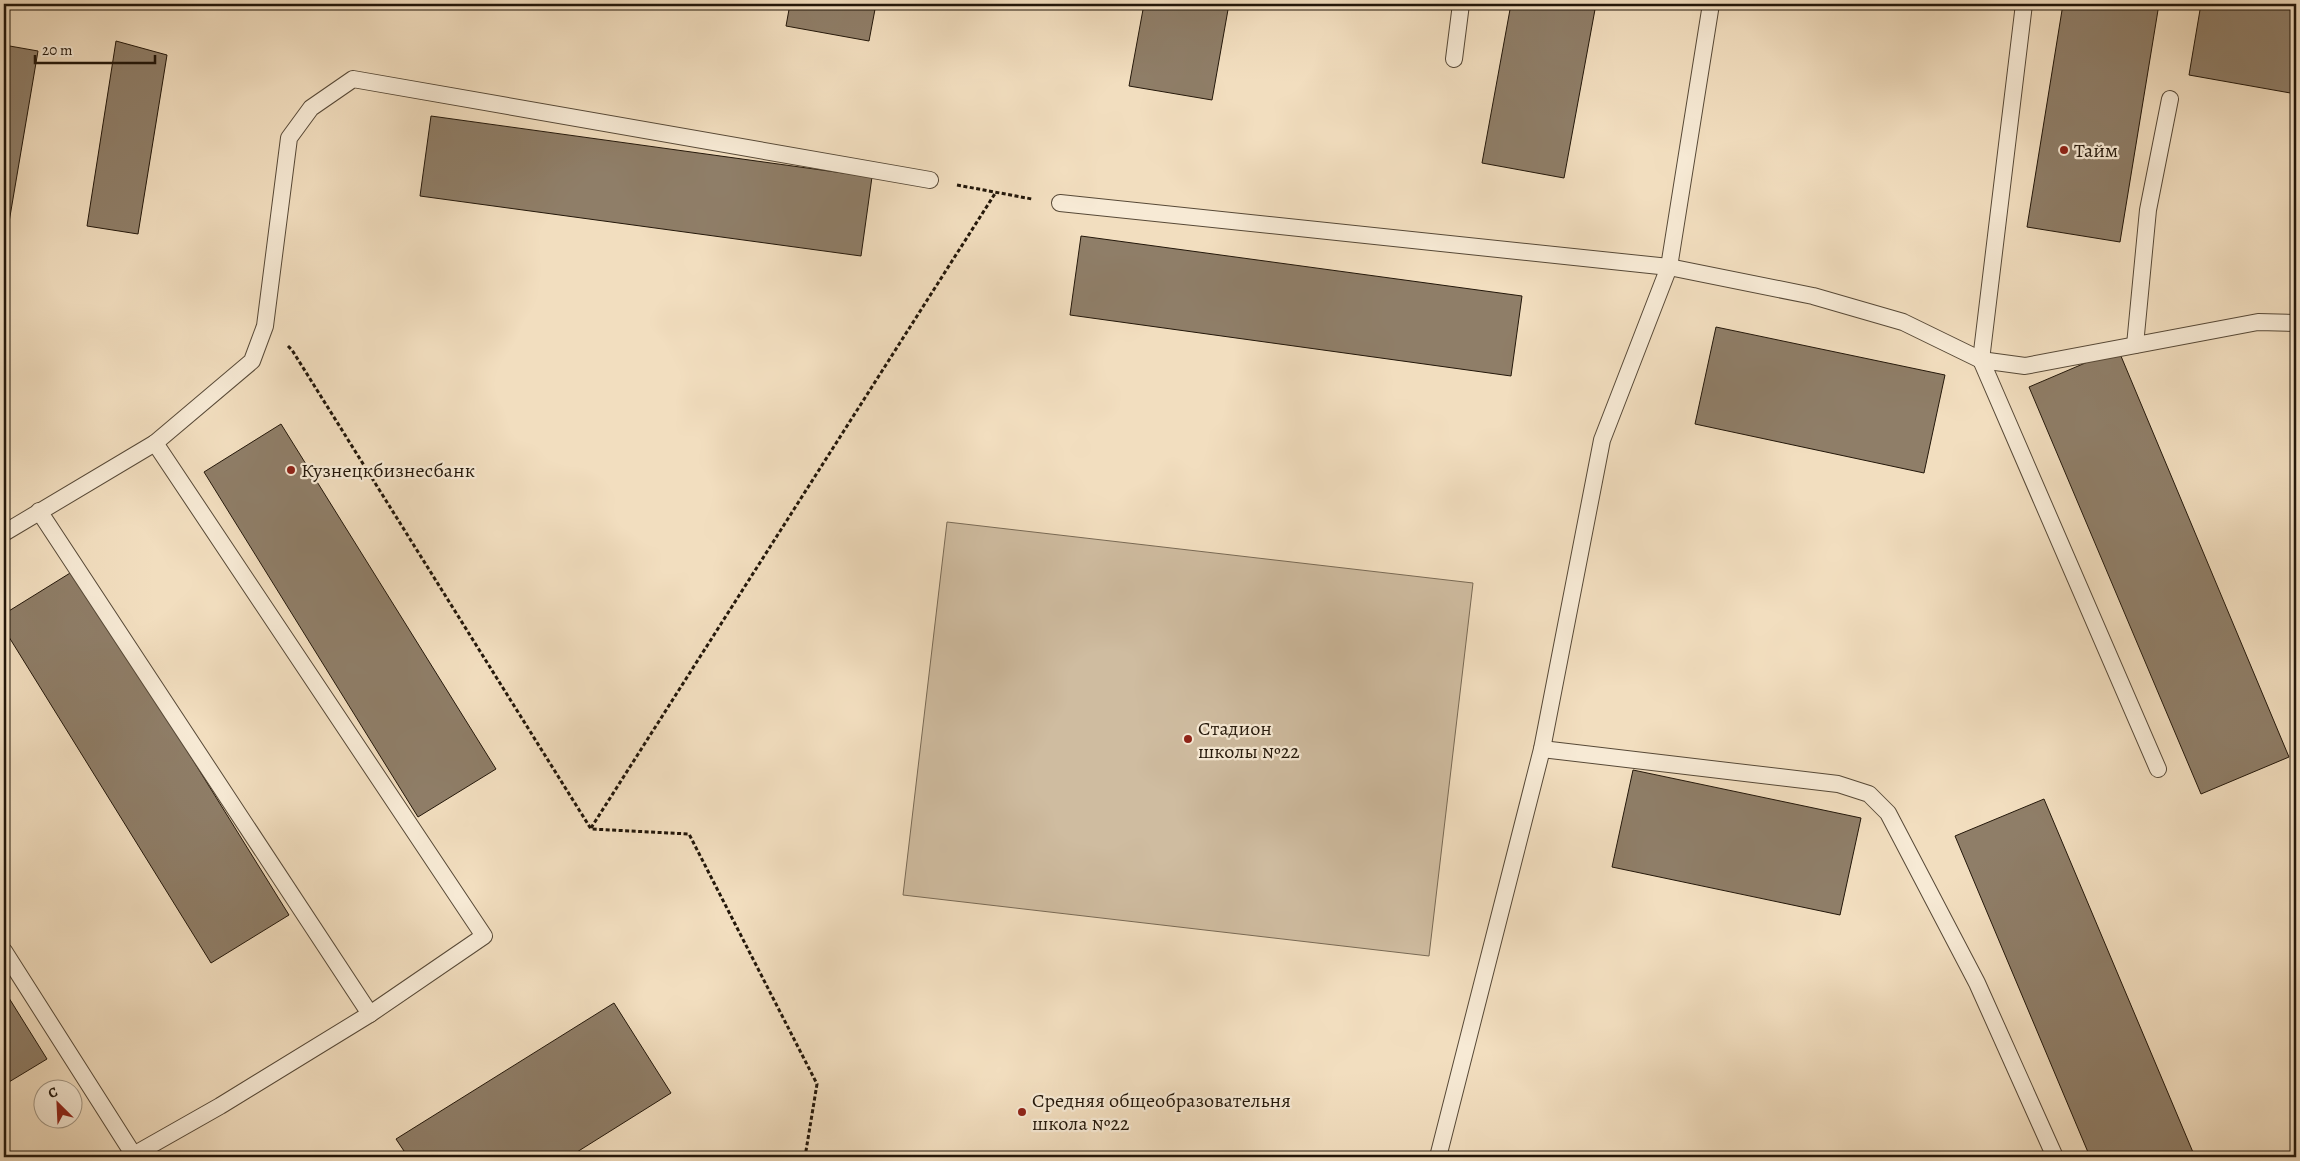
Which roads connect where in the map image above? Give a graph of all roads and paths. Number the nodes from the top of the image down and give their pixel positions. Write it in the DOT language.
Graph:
graph roads {
  1 [pos="1461,4"];
  2 [pos="1711,4"];
  3 [pos="2024,4"];
  4 [pos="1454,58"];
  5 [pos="2170,99"];
  6 [pos="930,180"];
  7 [pos="996,192"];
  8 [pos="1060,203"];
  9 [pos="1669,267"];
  10 [pos="2296,323"];
  11 [pos="264,326"];
  12 [pos="2136,344"];
  13 [pos="1981,360"];
  14 [pos="155,443"];
  15 [pos="39,511"];
  16 [pos="4,533"];
  17 [pos="1542,749"];
  18 [pos="2158,770"];
  19 [pos="591,829"];
  20 [pos="4,951"];
  21 [pos="370,1014"];
  22 [pos="133,1157"];
  23 [pos="805,1157"];
  24 [pos="1438,1157"];
  25 [pos="2055,1157"];
  1 -- 4 [label="lane"];
  2 -- 9 [label="lane"];
  3 -- 13 [label="lane"];
  5 -- 12 [label="lane"];
  6 -- 7 [label="path"];
  6 -- 11 [label="lane"];
  7 -- 8 [label="path"];
  7 -- 19 [label="path"];
  8 -- 9 [label="lane"];
  9 -- 13 [label="lane"];
  9 -- 17 [label="lane"];
  10 -- 12 [label="lane"];
  11 -- 14 [label="lane"];
  11 -- 19 [label="path"];
  12 -- 13 [label="lane"];
  13 -- 18 [label="lane"];
  14 -- 15 [label="lane"];
  14 -- 21 [label="lane"];
  15 -- 16 [label="lane"];
  15 -- 21 [label="lane"];
  17 -- 24 [label="lane"];
  17 -- 25 [label="lane"];
  19 -- 23 [label="path"];
  20 -- 22 [label="lane"];
  21 -- 22 [label="lane"];
}
